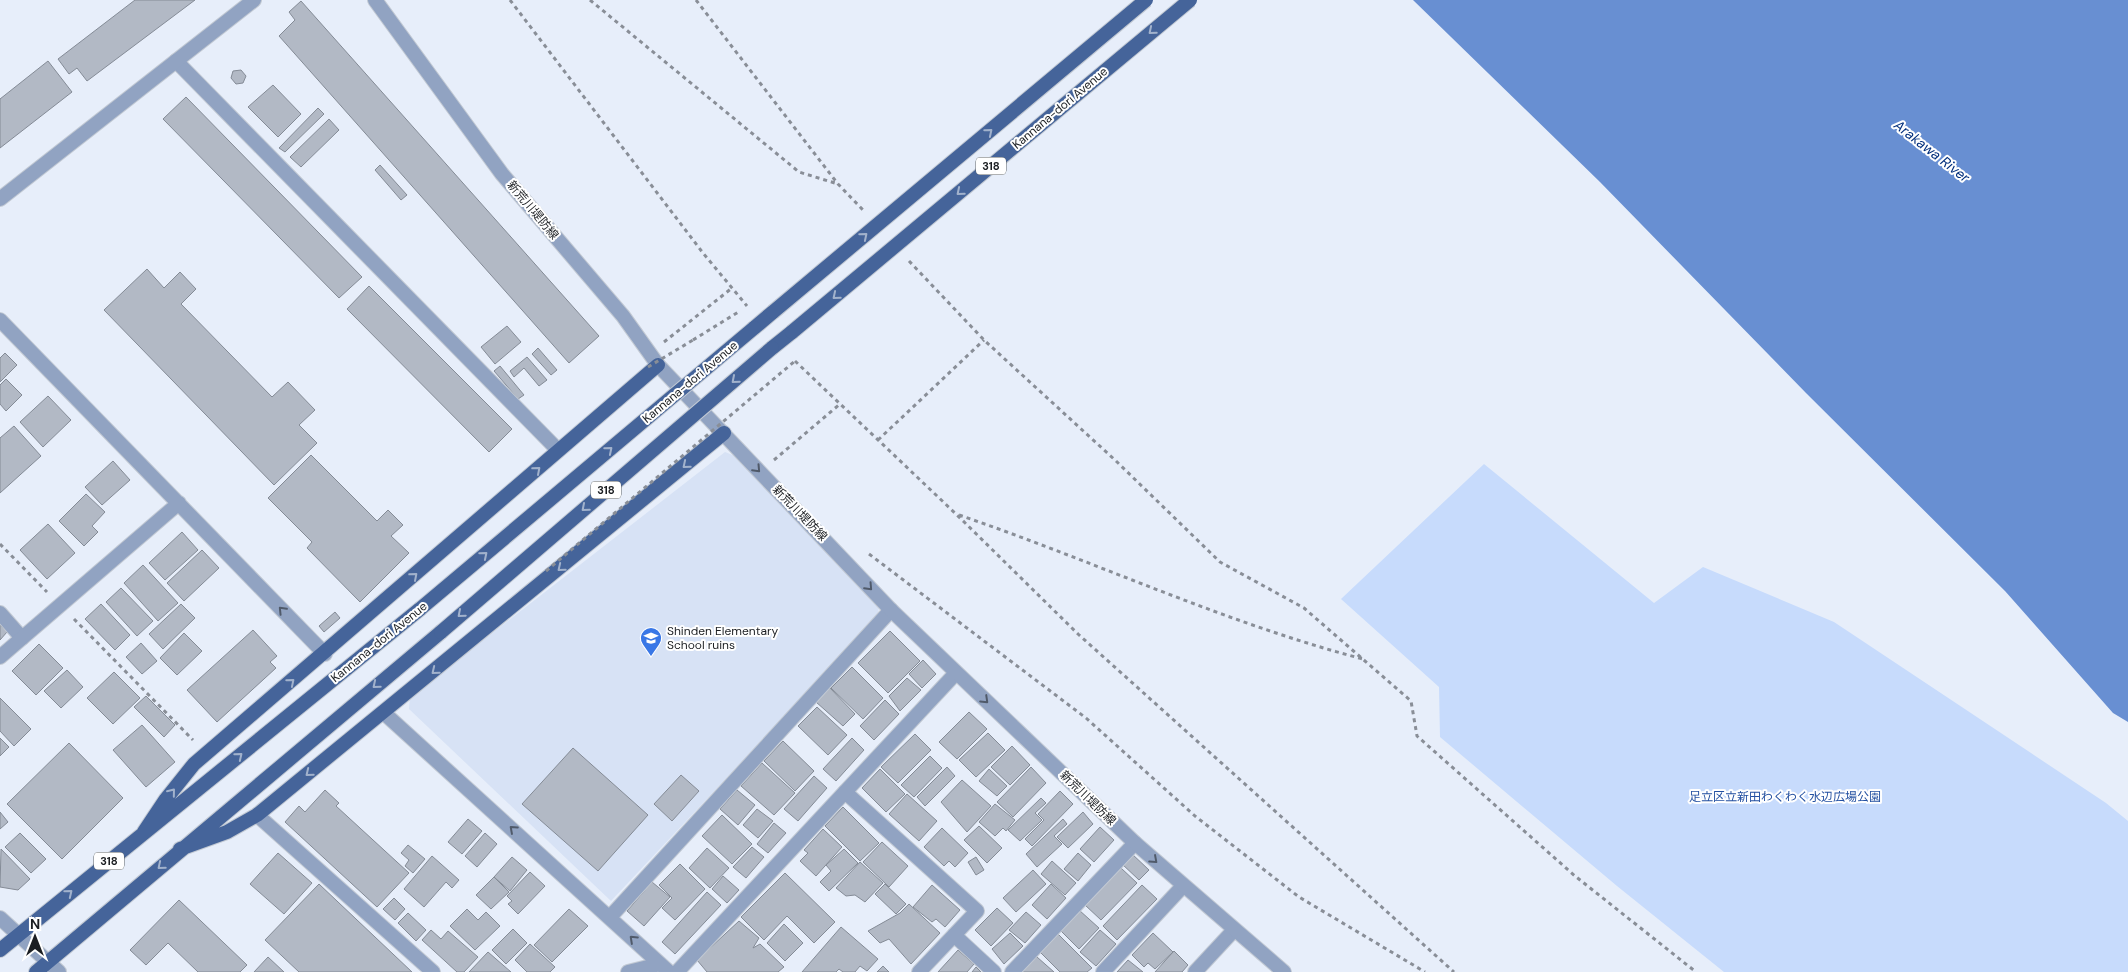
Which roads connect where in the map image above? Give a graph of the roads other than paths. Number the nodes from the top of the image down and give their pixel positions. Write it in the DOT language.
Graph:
graph roads {
  1 [pos="254,0"];
  2 [pos="374,0"];
  3 [pos="1146,0"];
  4 [pos="1190,0"];
  5 [pos="176,61"];
  6 [pos="0,199"];
  7 [pos="0,320"];
  8 [pos="653,366"];
  9 [pos="724,433"];
  10 [pos="553,445"];
  11 [pos="179,503"];
  12 [pos="891,610"];
  13 [pos="0,612"];
  14 [pos="22,638"];
  15 [pos="324,654"];
  16 [pos="0,657"];
  17 [pos="956,673"];
  18 [pos="384,713"];
  19 [pos="845,792"];
  20 [pos="257,816"];
  21 [pos="144,832"];
  22 [pos="1135,843"];
  23 [pos="180,849"];
  24 [pos="1183,886"];
  25 [pos="610,917"];
  26 [pos="0,918"];
  27 [pos="1234,930"];
  28 [pos="18,935"];
  29 [pos="954,935"];
  30 [pos="0,950"];
  31 [pos="48,962"];
  32 [pos="665,968"];
  33 [pos="36,972"];
  34 [pos="59,972"];
  35 [pos="433,972"];
  36 [pos="628,972"];
  37 [pos="677,972"];
  38 [pos="919,972"];
  39 [pos="994,972"];
  40 [pos="1012,972"];
  41 [pos="1103,972"];
  42 [pos="1195,972"];
  43 [pos="1284,972"];
  1 -- 5 [label="street"];
  2 -- 8 [label="street, 新荒川堤防線"];
  21 -- 3 [label="main road, Kannana-dori Avenue / 318, one-way, bridge"];
  4 -- 23 [label="main road, Kannana-dori Avenue / 318, one-way, bridge"];
  5 -- 6 [label="street"];
  5 -- 10 [label="street"];
  7 -- 11 [label="street"];
  8 -- 9 [label="street, 新荒川堤防線"];
  15 -- 8 [label="main road, one-way"];
  9 -- 12 [label="street, 新荒川堤防線, one-way"];
  9 -- 18 [label="main road, one-way"];
  11 -- 14 [label="street"];
  15 -- 11 [label="street, one-way"];
  12 -- 17 [label="street, 新荒川堤防線"];
  12 -- 25 [label="street"];
  13 -- 14 [label="street"];
  14 -- 16 [label="street"];
  21 -- 15 [label="main road, one-way"];
  17 -- 19 [label="street"];
  17 -- 22 [label="street, 新荒川堤防線, one-way"];
  18 -- 20 [label="main road, one-way"];
  25 -- 18 [label="street, one-way"];
  19 -- 29 [label="street"];
  19 -- 37 [label="street"];
  20 -- 23 [label="main road"];
  20 -- 35 [label="street"];
  28 -- 21 [label="main road, Kannana-dori Avenue / 318, one-way"];
  22 -- 24 [label="street, 新荒川堤防線, one-way"];
  22 -- 40 [label="street"];
  23 -- 31 [label="main road, 318, one-way"];
  24 -- 27 [label="street, 新荒川堤防線"];
  24 -- 41 [label="street"];
  32 -- 25 [label="street, one-way"];
  26 -- 28 [label="street"];
  27 -- 42 [label="street"];
  27 -- 43 [label="street, 新荒川堤防線"];
  28 -- 30 [label="main road, Kannana-dori Avenue / 318"];
  28 -- 31 [label="street"];
  29 -- 38 [label="street"];
  29 -- 39 [label="street"];
  31 -- 33 [label="main road, 318"];
  31 -- 34 [label="street"];
  32 -- 36 [label="street"];
}
